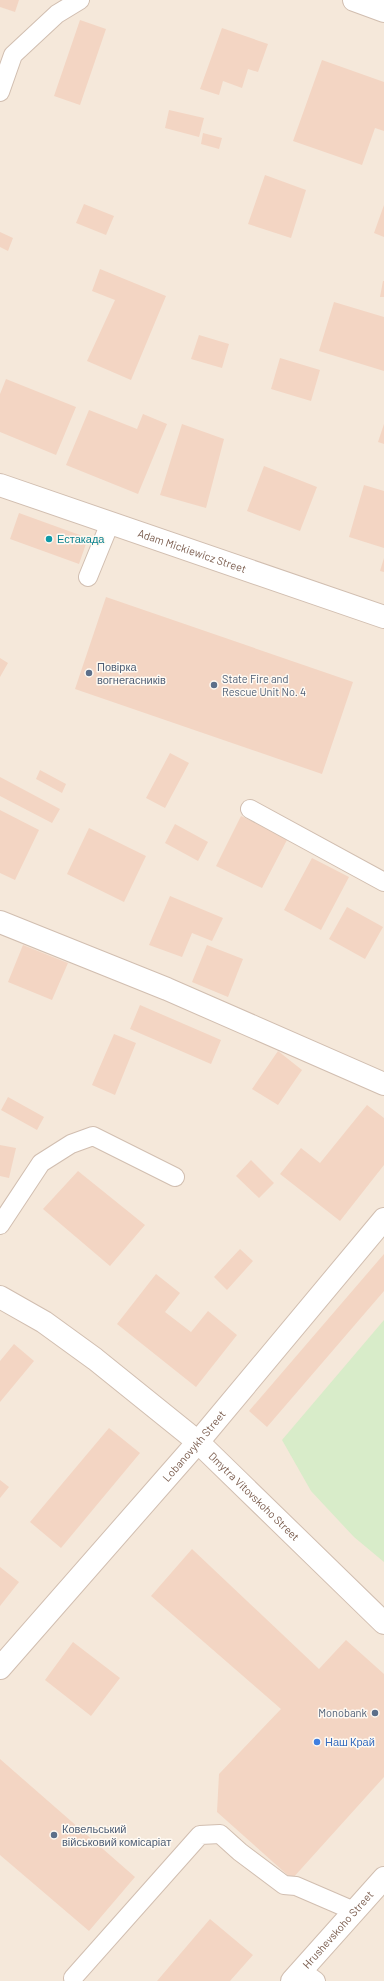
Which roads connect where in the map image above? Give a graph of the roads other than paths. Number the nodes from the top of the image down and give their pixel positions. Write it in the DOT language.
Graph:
graph roads {
  1 [pos="80,0"];
  2 [pos="354,0"];
  3 [pos="384,10"];
  4 [pos="0,92"];
  5 [pos="0,485"];
  6 [pos="110,523"];
  7 [pos="88,577"];
  8 [pos="384,616"];
  9 [pos="250,809"];
  10 [pos="384,882"];
  11 [pos="0,922"];
  12 [pos="384,1084"];
  13 [pos="175,1177"];
  14 [pos="384,1219"];
  15 [pos="0,1225"];
  16 [pos="0,1297"];
  17 [pos="198,1442"];
  18 [pos="384,1622"];
  19 [pos="0,1668"];
  20 [pos="384,1878"];
  21 [pos="354,1911"];
  22 [pos="303,1977"];
  23 [pos="73,1978"];
  1 -- 4 [label="lane"];
  2 -- 3 [label="street"];
  5 -- 6 [label="street, Adam Mickiewicz Street"];
  6 -- 7 [label="lane"];
  6 -- 8 [label="street, Adam Mickiewicz Street"];
  9 -- 10 [label="lane"];
  11 -- 12 [label="street"];
  13 -- 15 [label="lane"];
  14 -- 17 [label="street, Lobanovykh Street"];
  16 -- 17 [label="street, Dmytra Vitovskoho Street"];
  17 -- 18 [label="street, Dmytra Vitovskoho Street"];
  17 -- 19 [label="street, Lobanovykh Street"];
  20 -- 21 [label="street, Hrushevskoho Street"];
  21 -- 22 [label="street, Hrushevskoho Street"];
  21 -- 23 [label="lane"];
}
